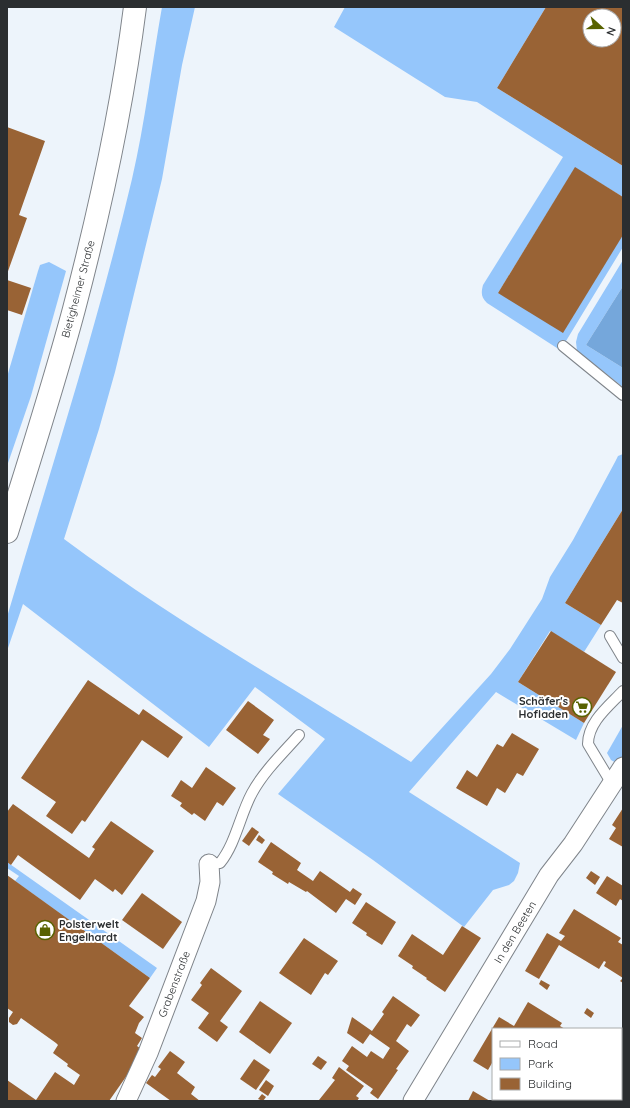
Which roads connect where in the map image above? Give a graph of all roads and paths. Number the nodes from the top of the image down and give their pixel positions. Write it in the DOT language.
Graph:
graph roads {
  1 [pos="133,11"];
  2 [pos="563,346"];
  3 [pos="623,395"];
  4 [pos="7,532"];
  5 [pos="610,636"];
  6 [pos="623,658"];
  7 [pos="623,691"];
  8 [pos="299,735"];
  9 [pos="623,767"];
  10 [pos="612,784"];
  11 [pos="209,864"];
  12 [pos="126,1101"];
  13 [pos="413,1101"];
  1 -- 4 [label="main road, Bietigheimer Straße"];
  2 -- 3 [label="lane"];
  5 -- 6 [label="lane"];
  7 -- 10 [label="lane"];
  8 -- 11 [label="lane"];
  9 -- 10 [label="street, In den Beeten"];
  10 -- 13 [label="street, In den Beeten"];
  11 -- 12 [label="street, Grabenstraße"];
}
